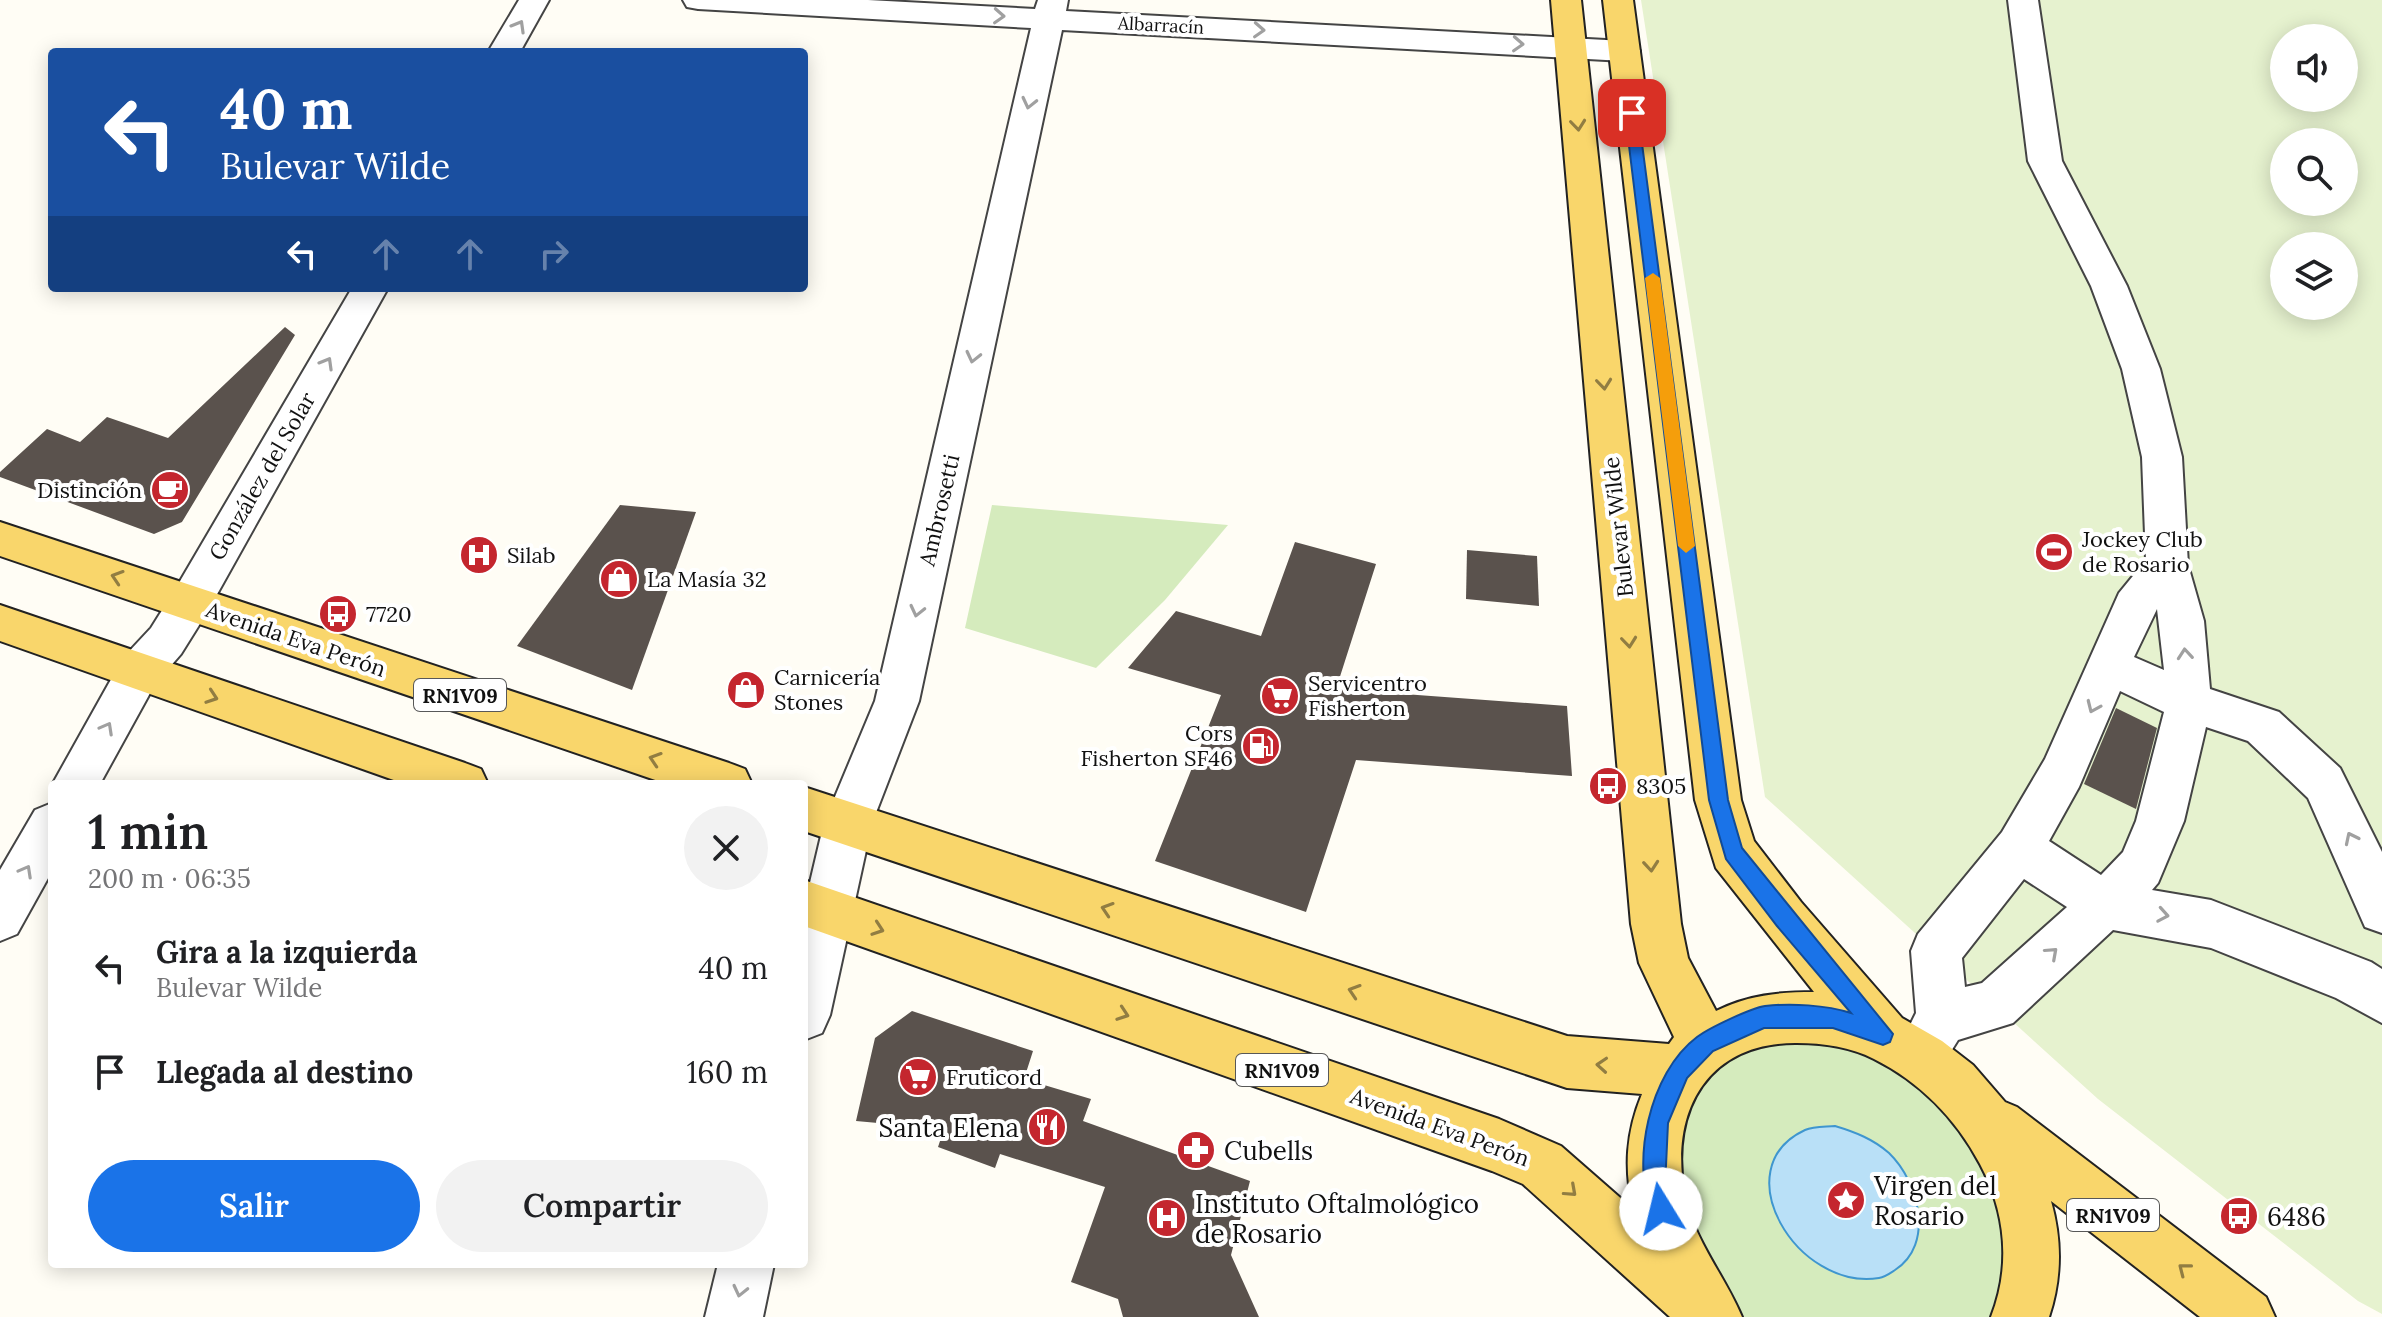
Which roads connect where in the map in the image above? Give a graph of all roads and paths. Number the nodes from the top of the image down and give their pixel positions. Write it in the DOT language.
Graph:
graph roads {
  1 [pos="534,0"];
  2 [pos="698,0"];
  3 [pos="1618,0"];
  4 [pos="2023,0"];
  5 [pos="1050,9"];
  6 [pos="1568,24"];
  7 [pos="506,48"];
  8 [pos="1624,51"];
  9 [pos="368,292"];
  10 [pos="0,539"];
  11 [pos="2167,565"];
  12 [pos="191,601"];
  13 [pos="0,623"];
  14 [pos="2110,666"];
  15 [pos="139,671"];
  16 [pos="2189,702"];
  17 [pos="77,780"];
  18 [pos="453,780"];
  19 [pos="717,780"];
  20 [pos="826,816"];
  21 [pos="48,832"];
  22 [pos="2019,848"];
  23 [pos="2105,905"];
  24 [pos="816,907"];
  25 [pos="2382,910"];
  26 [pos="0,917"];
  27 [pos="808,979"];
  28 [pos="2382,998"];
  29 [pos="1915,1036"];
  30 [pos="1693,1057"];
  31 [pos="1980,1113"];
  32 [pos="745,1268"];
  33 [pos="734,1317"];
  34 [pos="1713,1317"];
  35 [pos="2020,1317"];
  36 [pos="2246,1317"];
  7 -- 1 [label="street, one-way"];
  2 -- 5 [label="street, Albarracín, one-way"];
  3 -- 8 [label="main road"];
  4 -- 11 [label="street"];
  5 -- 6 [label="street, Albarracín, one-way"];
  5 -- 20 [label="street, Ambrosetti, one-way"];
  6 -- 8 [label="street, Albarracín"];
  6 -- 30 [label="main road, Bulevar Wilde, one-way"];
  8 -- 29 [label="main road"];
  12 -- 9 [label="street, González del Solar, one-way"];
  12 -- 10 [label="main road, Avenida Eva Perón / RN1V09, one-way"];
  11 -- 14 [label="street"];
  16 -- 11 [label="street, one-way"];
  12 -- 15 [label="street, González del Solar"];
  19 -- 12 [label="main road, Avenida Eva Perón / RN1V09, one-way"];
  13 -- 15 [label="main road"];
  14 -- 16 [label="street"];
  14 -- 22 [label="street, one-way"];
  17 -- 15 [label="street, González del Solar, one-way"];
  15 -- 18 [label="main road, one-way"];
  16 -- 23 [label="street"];
  25 -- 16 [label="street, one-way"];
  20 -- 24 [label="street, Ambrosetti"];
  30 -- 20 [label="main road, RN1V09, one-way"];
  26 -- 21 [label="street, one-way"];
  22 -- 23 [label="street"];
  22 -- 29 [label="street"];
  23 -- 28 [label="street, one-way"];
  29 -- 23 [label="street, one-way"];
  24 -- 27 [label="street, Ambrosetti"];
  24 -- 34 [label="main road, Avenida Eva Perón / RN1V09, one-way"];
  29 -- 30 [label="main road, RN1V09"];
  29 -- 31 [label="main road, RN1V09"];
  30 -- 34 [label="main road"];
  31 -- 35 [label="main road"];
  36 -- 31 [label="main road, RN1V09, one-way"];
  32 -- 33 [label="street, one-way"];
}
